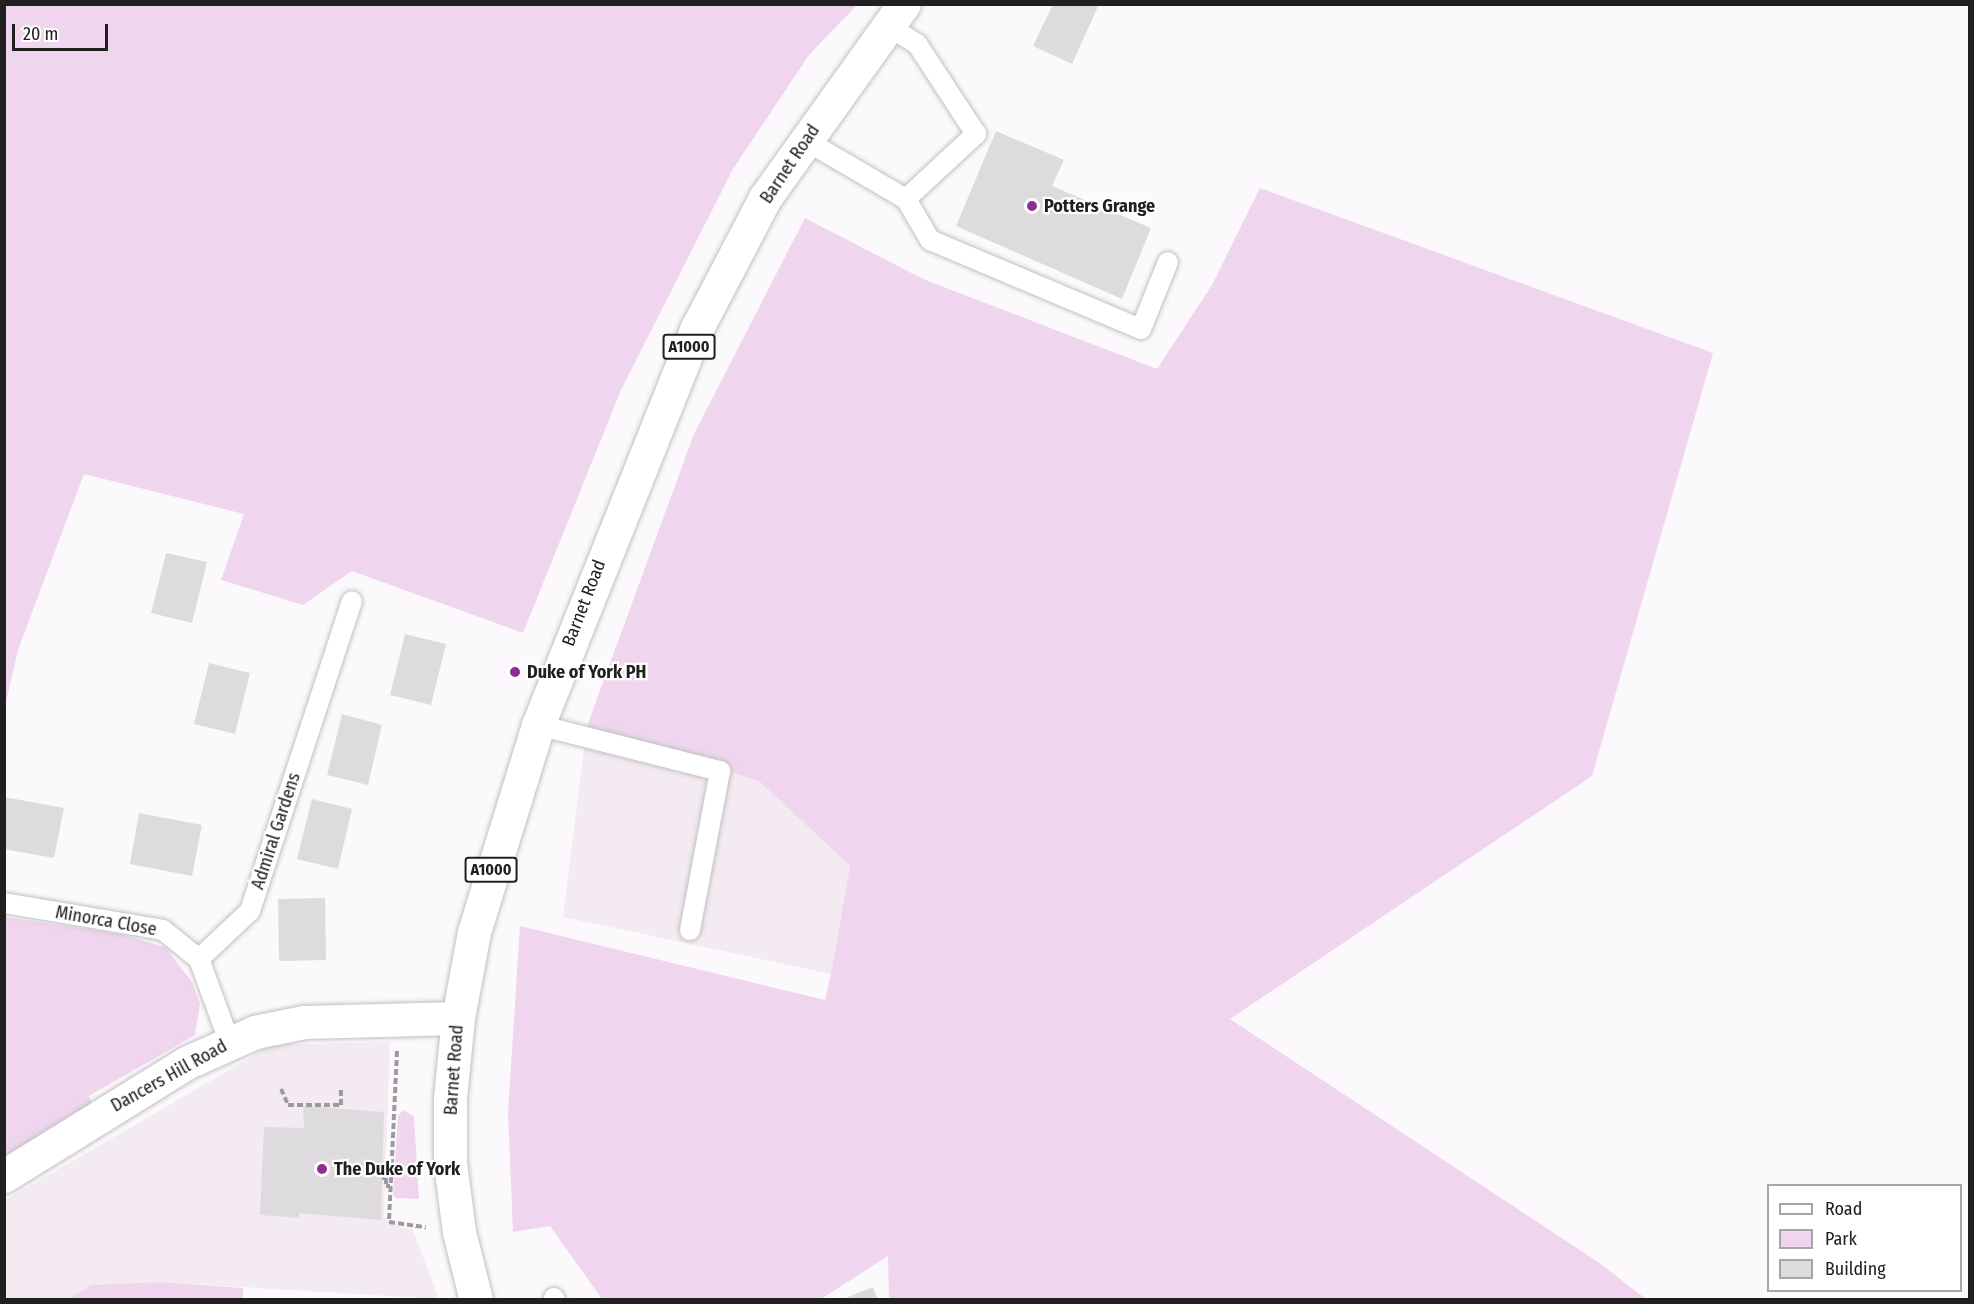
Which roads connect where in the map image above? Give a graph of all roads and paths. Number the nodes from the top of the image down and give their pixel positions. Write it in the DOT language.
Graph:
graph roads {
  1 [pos="896,15"];
  2 [pos="805,140"];
  3 [pos="906,199"];
  4 [pos="1168,262"];
  5 [pos="352,601"];
  6 [pos="538,725"];
  7 [pos="4,903"];
  8 [pos="690,930"];
  9 [pos="199,959"];
  10 [pos="399,1018"];
  11 [pos="458,1018"];
  12 [pos="229,1041"];
  13 [pos="281,1089"];
  14 [pos="341,1090"];
  15 [pos="391,1174"];
  16 [pos="4,1176"];
  17 [pos="390,1186"];
  18 [pos="459,1232"];
  19 [pos="476,1299"];
  1 -- 2 [label="main road, Barnet Road / A1000"];
  1 -- 3 [label="lane"];
  2 -- 3 [label="lane"];
  2 -- 6 [label="main road, Barnet Road / A1000"];
  3 -- 4 [label="lane"];
  5 -- 9 [label="lane, Admiral Gardens"];
  6 -- 8 [label="lane"];
  6 -- 11 [label="main road, Barnet Road / A1000"];
  7 -- 9 [label="lane, Minorca Close"];
  9 -- 12 [label="lane"];
  10 -- 11 [label="main road, Dancers Hill Road"];
  10 -- 12 [label="main road, Dancers Hill Road"];
  10 -- 15 [label="path"];
  11 -- 18 [label="main road, Barnet Road / A1000"];
  12 -- 16 [label="main road, Dancers Hill Road"];
  13 -- 14 [label="path"];
  15 -- 17 [label="path"];
  15 -- 17 [label="path"];
  17 -- 18 [label="path"];
  18 -- 19 [label="main road, Barnet Road / A1000"];
}
